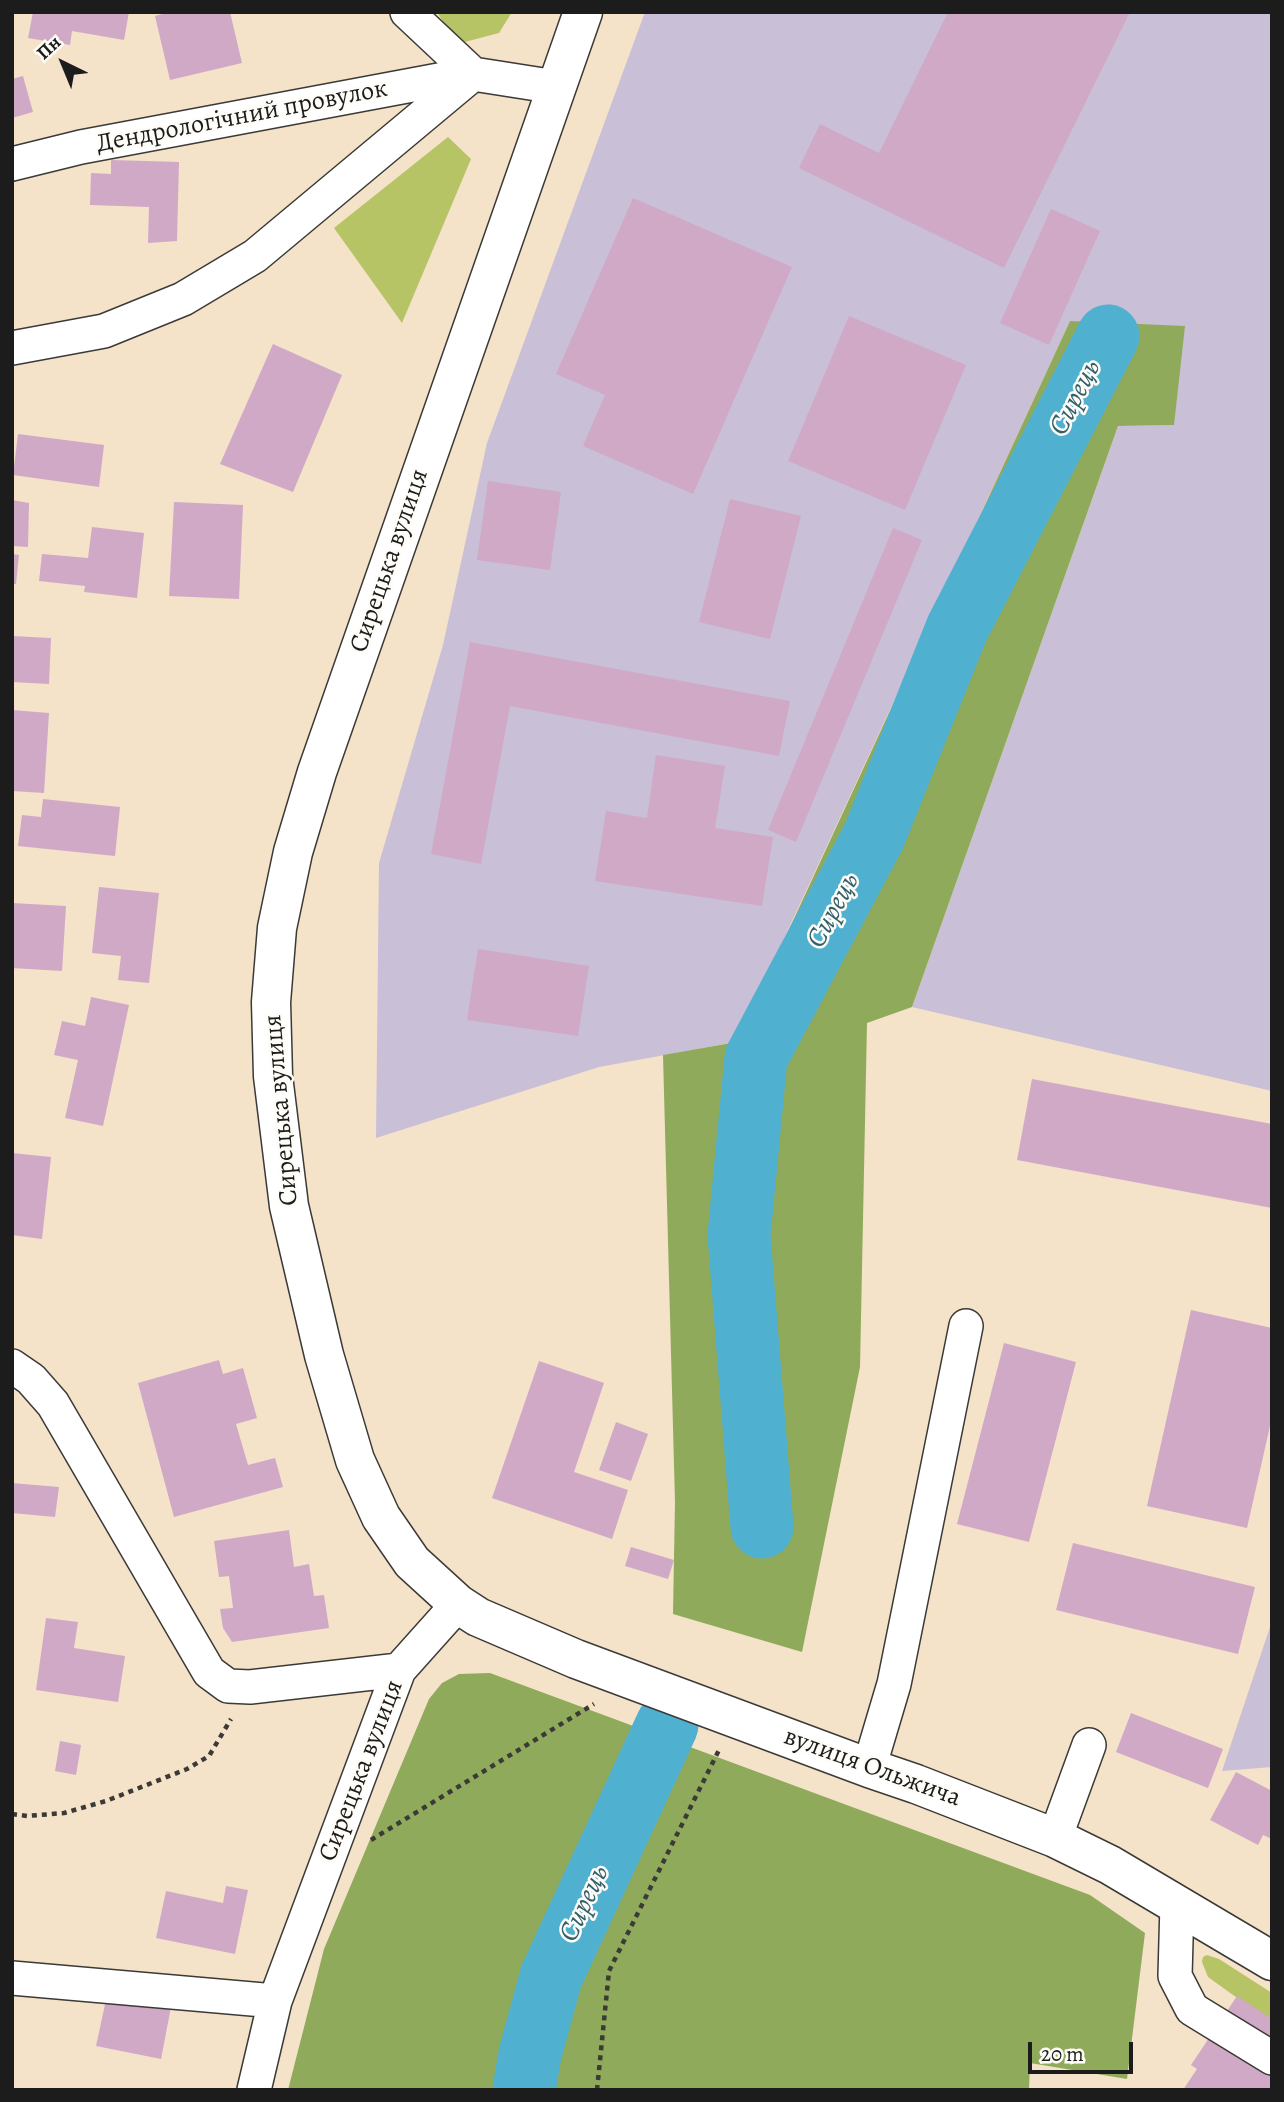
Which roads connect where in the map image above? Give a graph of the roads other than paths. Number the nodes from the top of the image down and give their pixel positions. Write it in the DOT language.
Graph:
graph roads {
  1 [pos="407,12"];
  2 [pos="583,12"];
  3 [pos="473,74"];
  4 [pos="556,87"];
  5 [pos="12,164"];
  6 [pos="12,348"];
  7 [pos="966,1326"];
  8 [pos="12,1366"];
  9 [pos="458,1604"];
  10 [pos="399,1670"];
  11 [pos="1089,1745"];
  12 [pos="869,1768"];
  13 [pos="1055,1838"];
  14 [pos="1177,1904"];
  15 [pos="1272,1961"];
  16 [pos="12,1978"];
  17 [pos="275,2001"];
  18 [pos="1272,2058"];
  19 [pos="254,2090"];
  1 -- 3 [label="street"];
  2 -- 4 [label="main road, Сирецька вулиця"];
  3 -- 4 [label="street"];
  3 -- 5 [label="street, Дендрологічний провулок"];
  3 -- 6 [label="street"];
  4 -- 9 [label="main road, Сирецька вулиця"];
  7 -- 12 [label="street"];
  8 -- 10 [label="street"];
  9 -- 10 [label="street, Сирецька вулиця"];
  9 -- 12 [label="main road, вулиця Ольжича"];
  10 -- 17 [label="street, Сирецька вулиця"];
  11 -- 13 [label="street"];
  12 -- 13 [label="main road, вулиця Ольжича"];
  13 -- 14 [label="main road, вулиця Ольжича"];
  14 -- 15 [label="main road, вулиця Ольжича"];
  14 -- 18 [label="street"];
  16 -- 17 [label="street"];
  17 -- 19 [label="street, Сирецька вулиця"];
}
